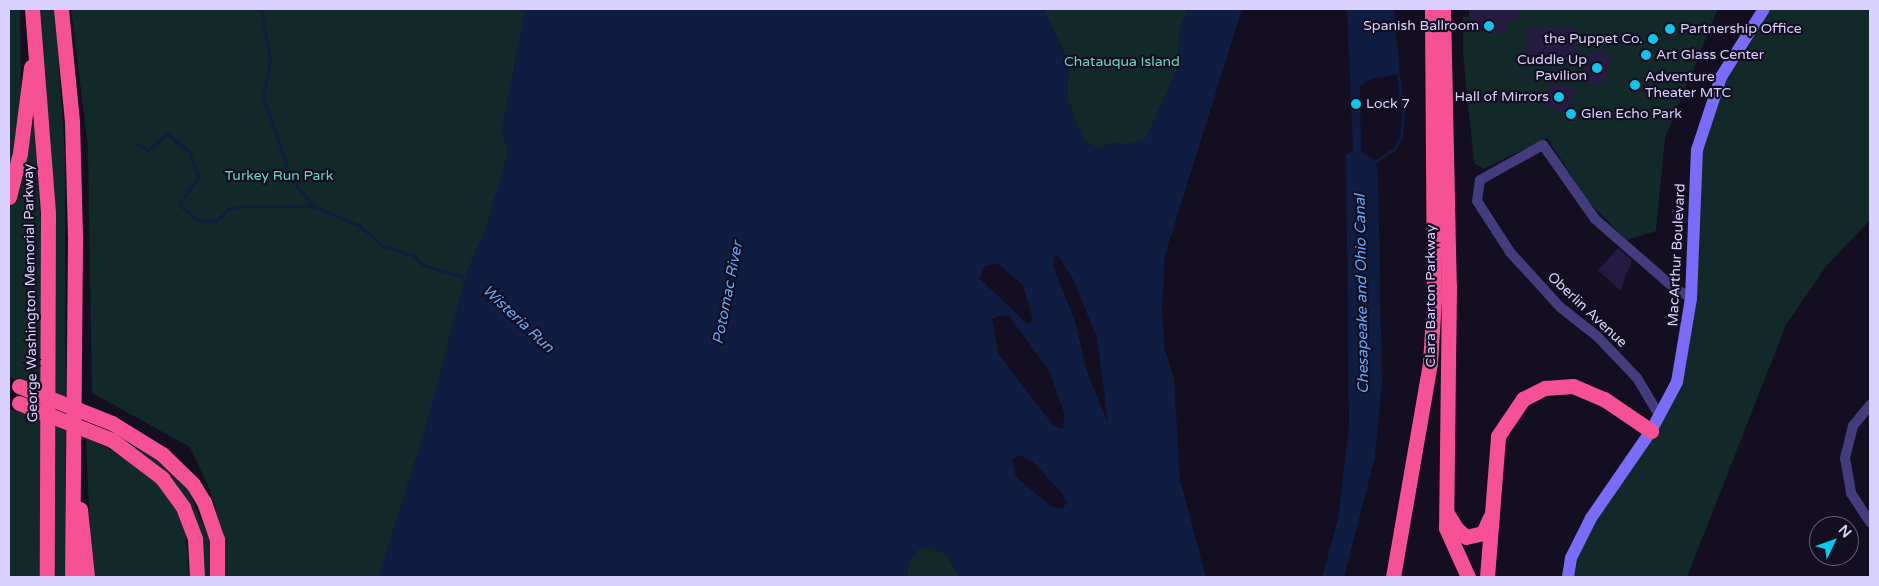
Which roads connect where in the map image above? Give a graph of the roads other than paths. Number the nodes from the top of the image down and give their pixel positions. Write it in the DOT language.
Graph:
graph roads {
  1 [pos="32,9"];
  2 [pos="61,9"];
  3 [pos="1432,9"];
  4 [pos="1443,9"];
  5 [pos="1764,9"];
  6 [pos="35,26"];
  7 [pos="1433,163"];
  8 [pos="1426,196"];
  9 [pos="9,197"];
  10 [pos="1424,273"];
  11 [pos="1691,298"];
  12 [pos="1430,363"];
  13 [pos="14,384"];
  14 [pos="14,402"];
  15 [pos="1870,405"];
  16 [pos="1659,415"];
  17 [pos="1651,431"];
  18 [pos="73,444"];
  19 [pos="1493,506"];
  20 [pos="1446,511"];
  21 [pos="1870,522"];
  22 [pos="47,577"];
  23 [pos="72,577"];
  24 [pos="87,577"];
  25 [pos="197,577"];
  26 [pos="217,577"];
  27 [pos="1393,577"];
  28 [pos="1468,577"];
  29 [pos="1487,577"];
  30 [pos="1568,577"];
  1 -- 6 [label="highway, George Washington Memorial Parkway"];
  2 -- 18 [label="highway"];
  3 -- 7 [label="highway, Clara Barton Parkway"];
  4 -- 20 [label="highway, Clara Barton Parkway"];
  5 -- 11 [label="main road, MacArthur Boulevard"];
  6 -- 9 [label="highway"];
  6 -- 22 [label="highway, George Washington Memorial Parkway"];
  7 -- 8 [label="highway"];
  7 -- 12 [label="highway, Clara Barton Parkway"];
  10 -- 12 [label="highway"];
  11 -- 16 [label="main road, MacArthur Boulevard"];
  11 -- 16 [label="street, Oberlin Avenue"];
  12 -- 27 [label="highway, Clara Barton Parkway"];
  13 -- 26 [label="highway, bridge"];
  14 -- 25 [label="highway, bridge"];
  15 -- 21 [label="street"];
  16 -- 17 [label="main road, MacArthur Boulevard"];
  17 -- 19 [label="highway"];
  17 -- 30 [label="main road, MacArthur Boulevard"];
  18 -- 23 [label="highway"];
  18 -- 24 [label="highway"];
  19 -- 20 [label="highway"];
  19 -- 29 [label="highway"];
  20 -- 28 [label="highway, Clara Barton Parkway"];
}
